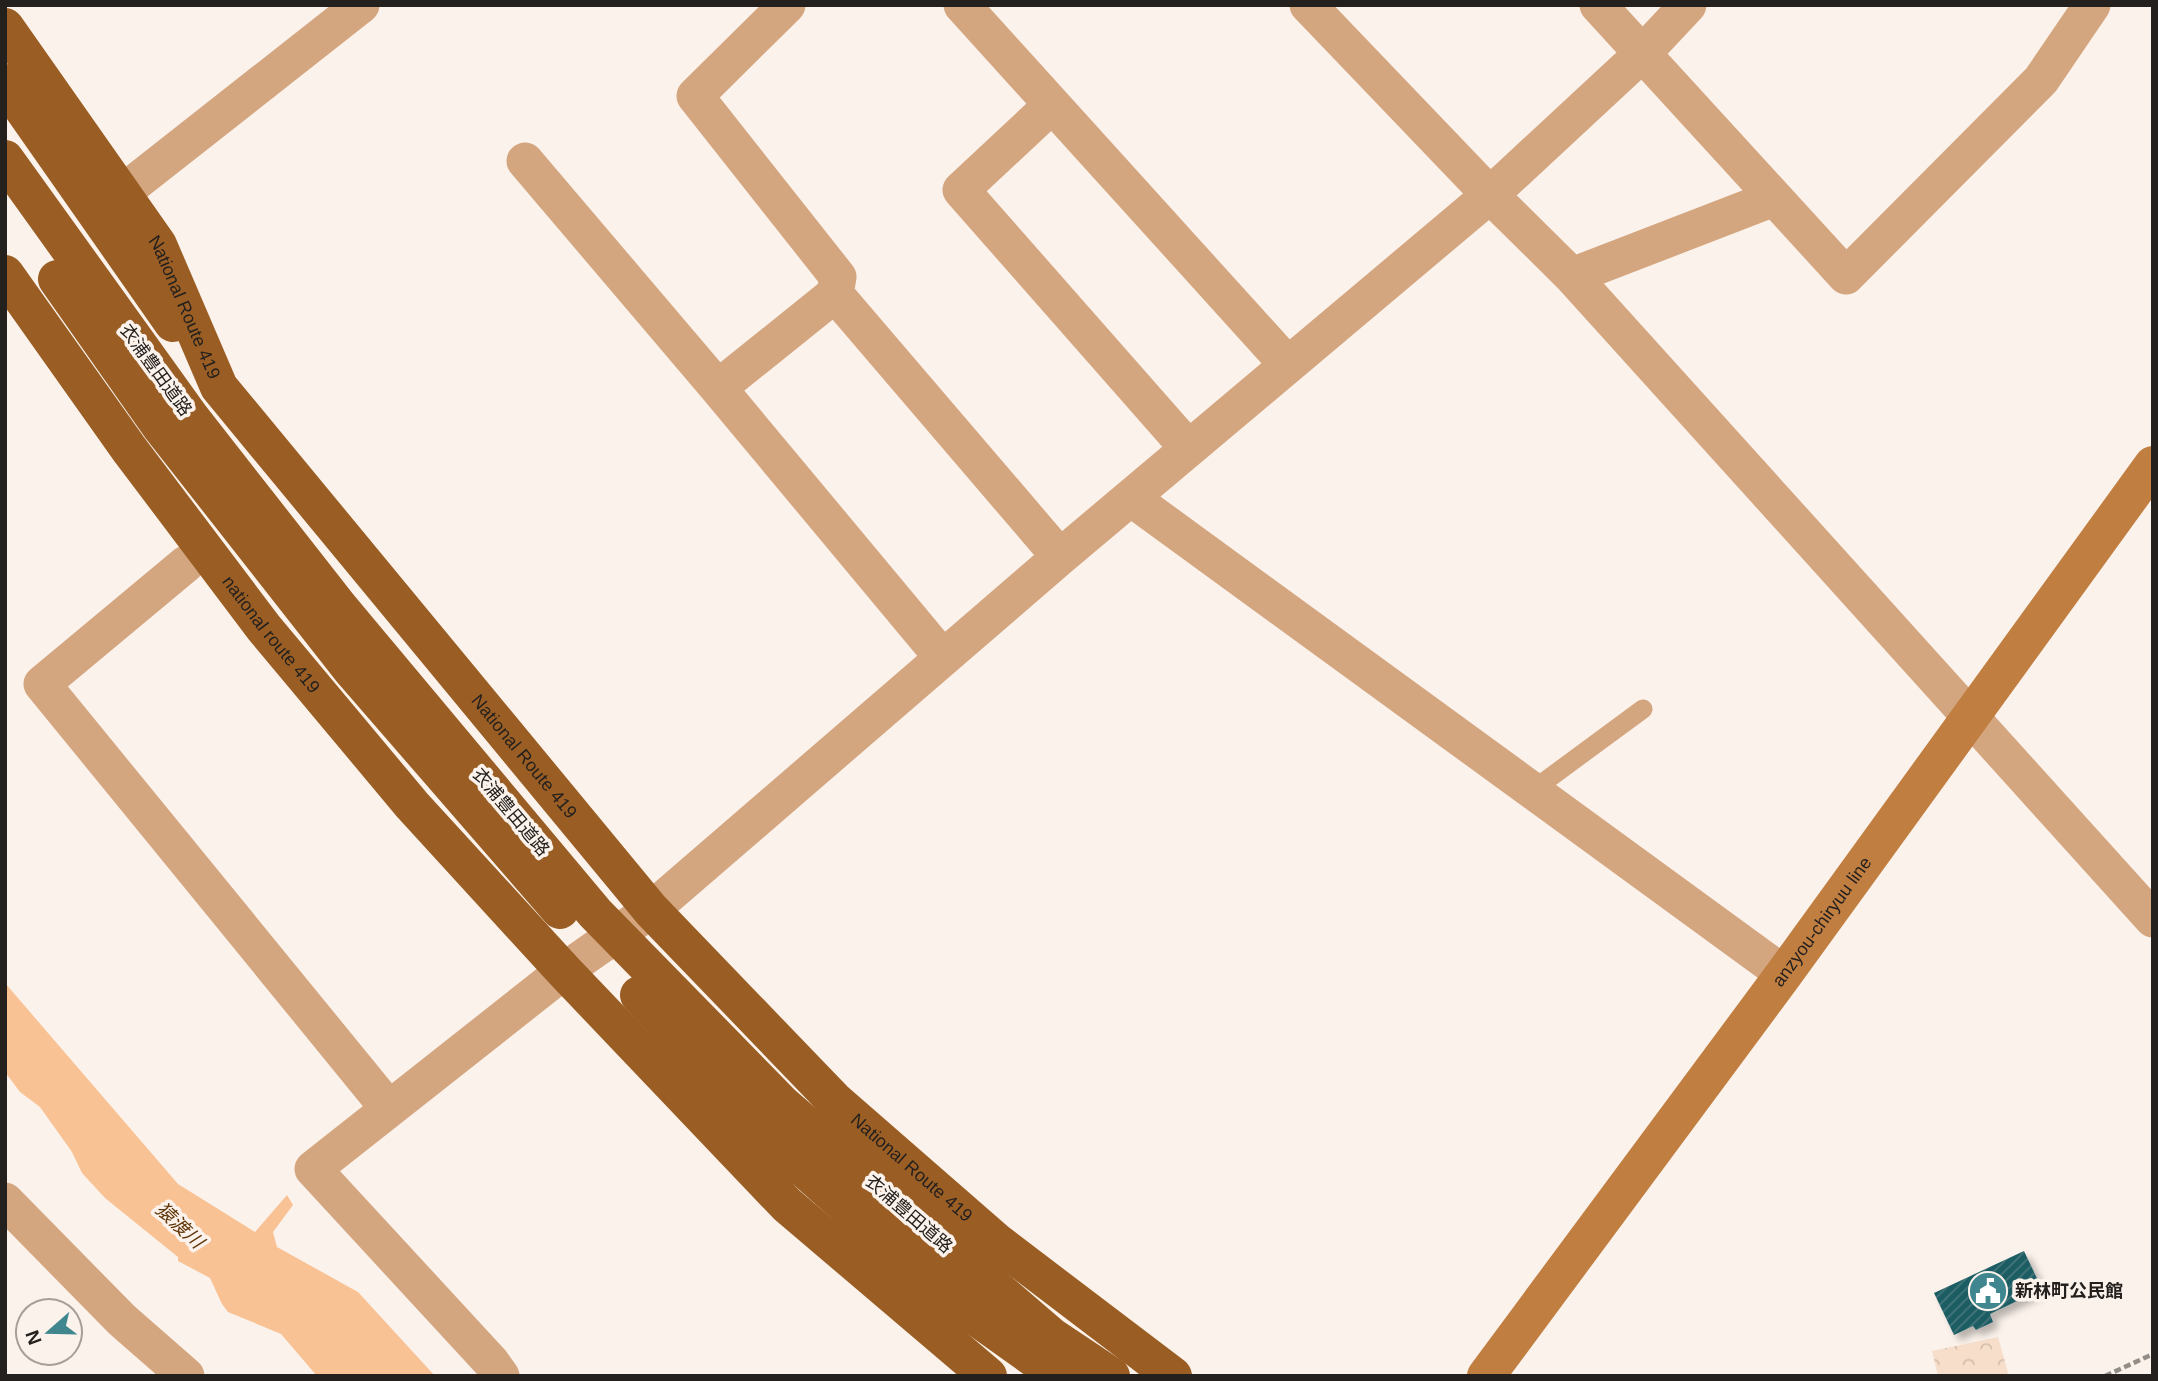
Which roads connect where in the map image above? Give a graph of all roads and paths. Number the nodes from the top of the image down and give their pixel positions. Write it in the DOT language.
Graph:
graph roads {
  1 [pos="361,5"];
  2 [pos="787,5"];
  3 [pos="962,5"];
  4 [pos="1308,5"];
  5 [pos="1598,5"];
  6 [pos="1688,5"];
  7 [pos="2092,5"];
  8 [pos="5,27"];
  9 [pos="1643,53"];
  10 [pos="5,83"];
  11 [pos="1052,105"];
  12 [pos="5,159"];
  13 [pos="524,161"];
  14 [pos="122,193"];
  15 [pos="1490,195"];
  16 [pos="1774,198"];
  17 [pos="5,204"];
  18 [pos="5,274"];
  19 [pos="1572,276"];
  20 [pos="835,294"];
  21 [pos="1288,365"];
  22 [pos="219,387"];
  23 [pos="718,388"];
  24 [pos="1188,448"];
  25 [pos="2153,465"];
  26 [pos="1131,498"];
  27 [pos="1060,557"];
  28 [pos="186,564"];
  29 [pos="943,658"];
  30 [pos="1643,709"];
  31 [pos="1970,716"];
  32 [pos="1533,790"];
  33 [pos="651,910"];
  34 [pos="2153,919"];
  35 [pos="564,971"];
  36 [pos="1784,974"];
  37 [pos="389,1109"];
  38 [pos="5,1201"];
  39 [pos="2153,1354"];
  40 [pos="186,1376"];
  41 [pos="501,1376"];
  42 [pos="988,1376"];
  43 [pos="1059,1376"];
  44 [pos="1111,1376"];
  45 [pos="1173,1376"];
  46 [pos="1486,1376"];
  47 [pos="2105,1376"];
  1 -- 14 [label="street"];
  2 -- 20 [label="street"];
  3 -- 11 [label="street"];
  4 -- 15 [label="street"];
  5 -- 9 [label="street"];
  6 -- 9 [label="street"];
  7 -- 16 [label="street"];
  8 -- 14 [label="highway, National Route 419"];
  9 -- 15 [label="street"];
  9 -- 16 [label="street"];
  10 -- 22 [label="highway"];
  11 -- 21 [label="street"];
  11 -- 24 [label="street"];
  12 -- 44 [label="highway, 衣浦豊田道路, bridge"];
  13 -- 23 [label="street"];
  14 -- 22 [label="highway, National Route 419"];
  15 -- 19 [label="street"];
  15 -- 21 [label="street"];
  16 -- 19 [label="street"];
  17 -- 43 [label="highway, 衣浦豊田道路, bridge"];
  18 -- 35 [label="highway, national route 419"];
  19 -- 31 [label="street"];
  20 -- 23 [label="street"];
  20 -- 27 [label="street"];
  21 -- 24 [label="street"];
  22 -- 33 [label="highway, National Route 419"];
  23 -- 29 [label="street"];
  24 -- 26 [label="street"];
  25 -- 31 [label="main road, anzyou-chiryuu line"];
  26 -- 27 [label="street"];
  26 -- 32 [label="street"];
  27 -- 29 [label="street"];
  28 -- 37 [label="street"];
  29 -- 33 [label="street"];
  30 -- 32 [label="lane"];
  31 -- 34 [label="street"];
  31 -- 36 [label="main road, anzyou-chiryuu line"];
  32 -- 36 [label="street"];
  33 -- 35 [label="street"];
  33 -- 45 [label="highway, National Route 419"];
  35 -- 37 [label="street"];
  35 -- 42 [label="highway"];
  36 -- 46 [label="main road, anzyou-chiryuu line"];
  37 -- 41 [label="street"];
  38 -- 40 [label="street"];
  39 -- 47 [label="path"];
}
